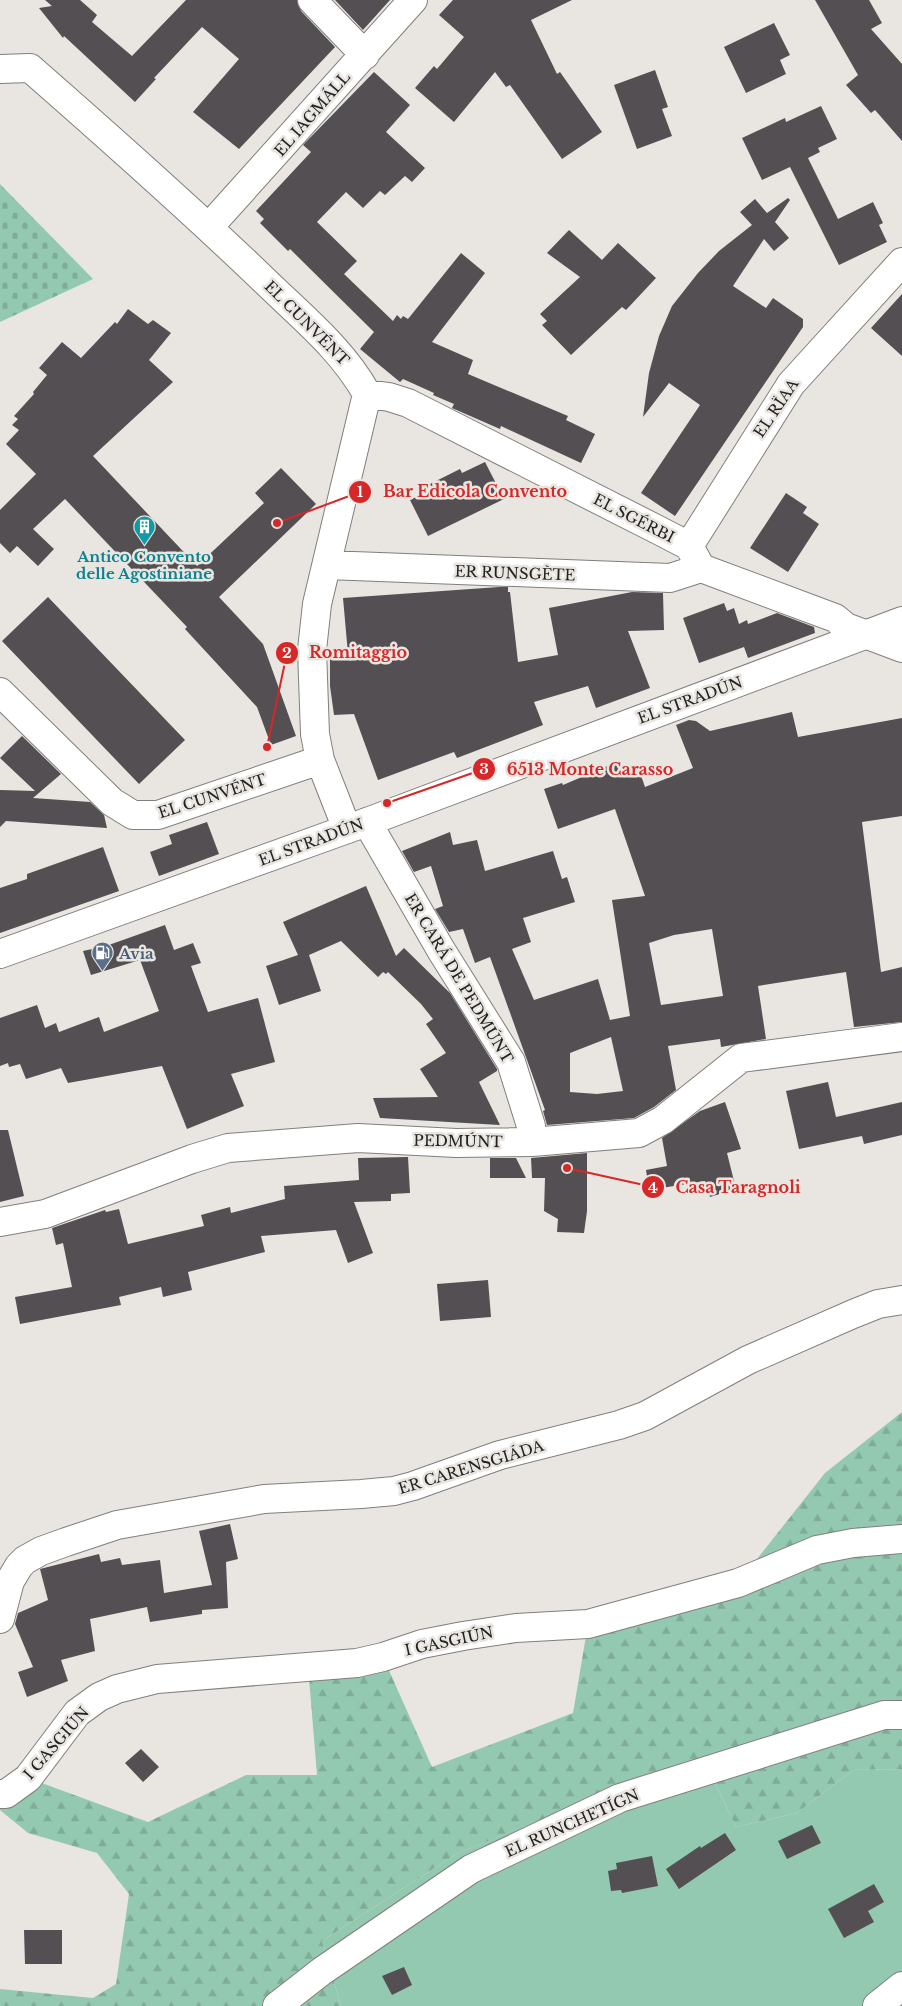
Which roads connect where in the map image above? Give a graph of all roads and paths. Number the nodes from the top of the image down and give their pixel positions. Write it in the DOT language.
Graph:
graph roads {
  1 [pos="312,0"];
  2 [pos="413,0"];
  3 [pos="365,55"];
  4 [pos="0,69"];
  5 [pos="209,227"];
  6 [pos="902,262"];
  7 [pos="367,394"];
  8 [pos="695,557"];
  9 [pos="327,565"];
  10 [pos="902,621"];
  11 [pos="866,634"];
  12 [pos="902,648"];
  13 [pos="0,692"];
  14 [pos="320,760"];
  15 [pos="357,825"];
  16 [pos="0,954"];
  17 [pos="902,1037"];
  18 [pos="532,1142"];
  19 [pos="0,1222"];
  20 [pos="902,1300"];
  21 [pos="902,1539"];
  22 [pos="0,1619"];
  23 [pos="902,1715"];
  24 [pos="0,1794"];
  25 [pos="902,1986"];
  26 [pos="278,2006"];
  27 [pos="877,2006"];
  1 -- 3 [label="street"];
  2 -- 3 [label="street, EL IAGMÁLL"];
  3 -- 5 [label="street, EL IAGMÁLL"];
  4 -- 5 [label="street, EL CUNVÉNT"];
  5 -- 7 [label="street, EL CUNVÉNT"];
  6 -- 8 [label="street, EL RÏAA"];
  7 -- 8 [label="street, EL SGÉRBI"];
  7 -- 9 [label="street"];
  8 -- 9 [label="street, ER RUNSGÈTE"];
  8 -- 11 [label="street, EL SGÉRBI"];
  9 -- 14 [label="street"];
  10 -- 11 [label="street, EL STRADÚN"];
  11 -- 12 [label="street, EL SGÉRBI"];
  11 -- 15 [label="street, EL STRADÚN"];
  13 -- 14 [label="street, EL CUNVÉNT"];
  14 -- 15 [label="street"];
  15 -- 16 [label="street, EL STRADÚN"];
  15 -- 18 [label="street, ER CARÁ DE PEDMÚNT"];
  17 -- 18 [label="street, PEDMÚNT"];
  18 -- 19 [label="street, PEDMÚNT"];
  20 -- 22 [label="street, ER CARENSGIÁDA"];
  21 -- 24 [label="street, I GASGIÚN"];
  23 -- 26 [label="street, EL RUNCHETÍGN"];
  25 -- 27 [label="street"];
}
